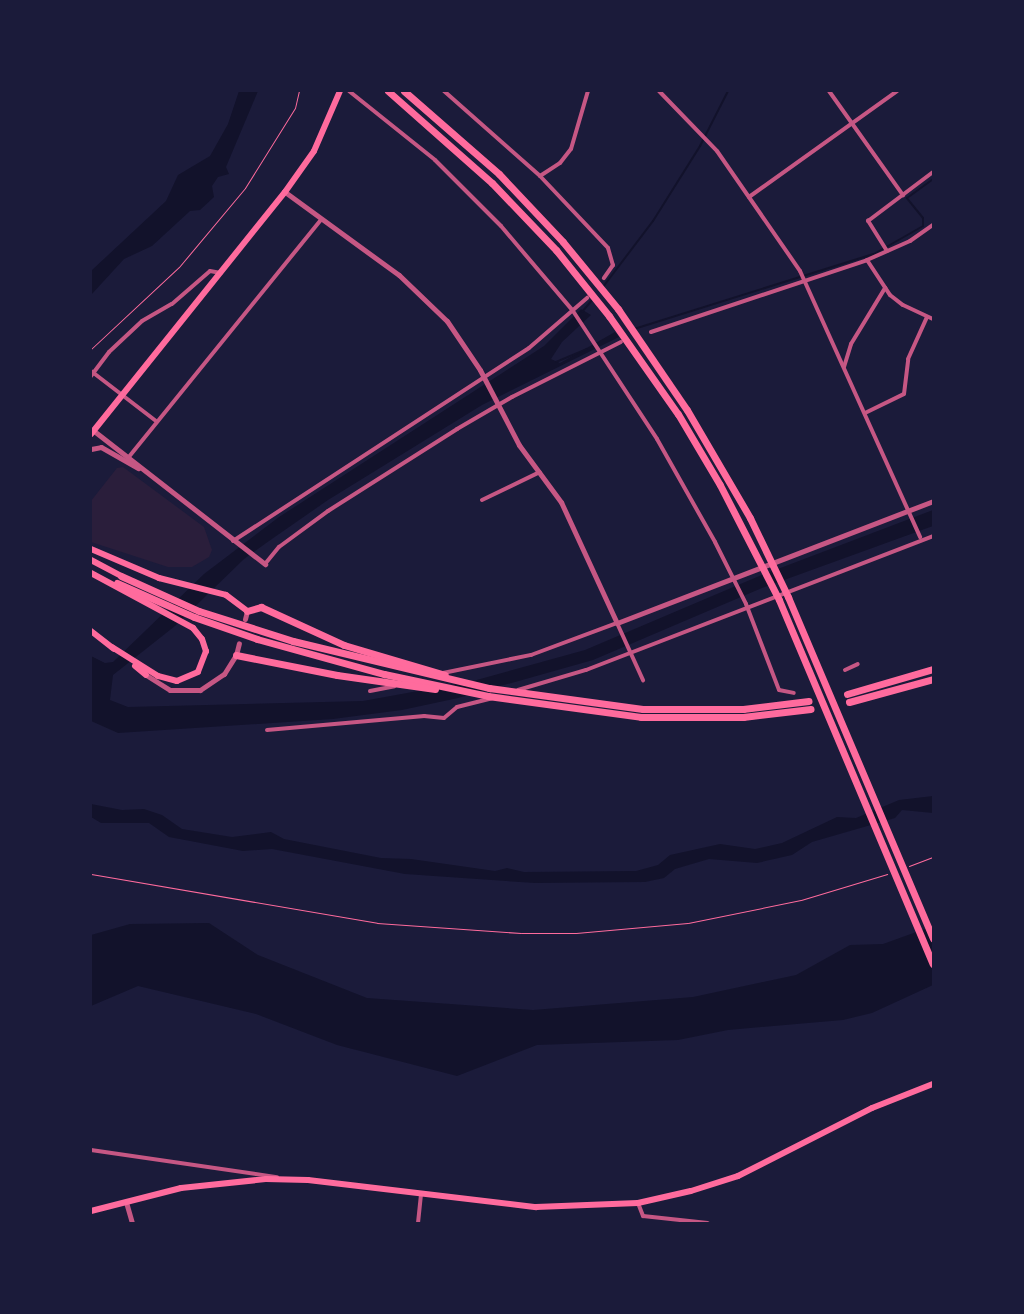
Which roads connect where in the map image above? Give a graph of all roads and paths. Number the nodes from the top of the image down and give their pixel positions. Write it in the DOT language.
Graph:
graph roads {
  1 [pos="299,91"];
  2 [pos="340,91"];
  3 [pos="349,91"];
  4 [pos="388,91"];
  5 [pos="404,91"];
  6 [pos="444,91"];
  7 [pos="588,91"];
  8 [pos="659,91"];
  9 [pos="829,91"];
  10 [pos="897,91"];
  11 [pos="852,122"];
  12 [pos="933,172"];
  13 [pos="540,176"];
  14 [pos="285,192"];
  15 [pos="903,195"];
  16 [pos="749,197"];
  17 [pos="320,220"];
  18 [pos="933,225"];
  19 [pos="888,251"];
  20 [pos="867,260"];
  21 [pos="221,273"];
  22 [pos="604,278"];
  23 [pos="806,280"];
  24 [pos="885,288"];
  25 [pos="590,296"];
  26 [pos="574,313"];
  27 [pos="927,317"];
  28 [pos="933,319"];
  29 [pos="651,332"];
  30 [pos="622,339"];
  31 [pos="91,349"];
  32 [pos="602,353"];
  33 [pos="844,367"];
  34 [pos="92,373"];
  35 [pos="484,380"];
  36 [pos="496,403"];
  37 [pos="865,412"];
  38 [pos="156,421"];
  39 [pos="92,432"];
  40 [pos="91,449"];
  41 [pos="128,458"];
  42 [pos="143,470"];
  43 [pos="540,472"];
  44 [pos="482,500"];
  45 [pos="933,501"];
  46 [pos="910,512"];
  47 [pos="933,536"];
  48 [pos="920,538"];
  49 [pos="235,542"];
  50 [pos="91,549"];
  51 [pos="91,560"];
  52 [pos="265,564"];
  53 [pos="91,569"];
  54 [pos="91,573"];
  55 [pos="119,579"];
  56 [pos="734,579"];
  57 [pos="164,605"];
  58 [pos="746,606"];
  59 [pos="247,610"];
  60 [pos="245,619"];
  61 [pos="618,626"];
  62 [pos="91,631"];
  63 [pos="238,643"];
  64 [pos="630,650"];
  65 [pos="236,655"];
  66 [pos="390,663"];
  67 [pos="858,664"];
  68 [pos="136,665"];
  69 [pos="933,669"];
  70 [pos="845,670"];
  71 [pos="146,675"];
  72 [pos="933,679"];
  73 [pos="643,680"];
  74 [pos="370,691"];
  75 [pos="794,692"];
  76 [pos="847,694"];
  77 [pos="488,696"];
  78 [pos="809,701"];
  79 [pos="849,702"];
  80 [pos="811,710"];
  81 [pos="267,730"];
  82 [pos="933,857"];
  83 [pos="901,869"];
  84 [pos="892,872"];
  85 [pos="91,874"];
  86 [pos="933,939"];
  87 [pos="933,964"];
  88 [pos="933,1084"];
  89 [pos="91,1150"];
  90 [pos="280,1179"];
  91 [pos="421,1194"];
  92 [pos="126,1202"];
  93 [pos="638,1204"];
  94 [pos="91,1211"];
  95 [pos="132,1223"];
  96 [pos="418,1223"];
  97 [pos="708,1223"];
  1 -- 31 [label="path"];
  2 -- 14 [label="main road"];
  3 -- 26 [label="street"];
  4 -- 25 [label="highway"];
  5 -- 86 [label="highway"];
  6 -- 13 [label="street"];
  7 -- 13 [label="street"];
  8 -- 16 [label="street"];
  9 -- 11 [label="street"];
  10 -- 11 [label="street"];
  11 -- 15 [label="street"];
  11 -- 16 [label="street"];
  12 -- 15 [label="street"];
  13 -- 22 [label="street"];
  14 -- 17 [label="street"];
  14 -- 21 [label="main road"];
  15 -- 19 [label="street"];
  16 -- 23 [label="street"];
  17 -- 35 [label="street"];
  17 -- 38 [label="street"];
  18 -- 19 [label="street"];
  19 -- 20 [label="street"];
  20 -- 23 [label="street"];
  20 -- 24 [label="street"];
  21 -- 34 [label="street"];
  21 -- 39 [label="main road"];
  23 -- 29 [label="street"];
  23 -- 33 [label="street"];
  24 -- 27 [label="street"];
  24 -- 33 [label="street"];
  25 -- 26 [label="street"];
  25 -- 30 [label="highway"];
  26 -- 32 [label="street"];
  26 -- 35 [label="street"];
  27 -- 28 [label="street"];
  27 -- 37 [label="street"];
  30 -- 32 [label="street"];
  30 -- 87 [label="highway"];
  32 -- 36 [label="street"];
  32 -- 56 [label="street"];
  33 -- 37 [label="street"];
  34 -- 38 [label="street"];
  35 -- 36 [label="street"];
  35 -- 49 [label="street"];
  36 -- 43 [label="street"];
  36 -- 52 [label="street"];
  37 -- 46 [label="street"];
  38 -- 41 [label="street"];
  39 -- 41 [label="street"];
  40 -- 42 [label="street"];
  41 -- 42 [label="street"];
  42 -- 49 [label="street"];
  43 -- 44 [label="street"];
  43 -- 61 [label="street"];
  45 -- 46 [label="street"];
  46 -- 48 [label="street"];
  46 -- 56 [label="street"];
  47 -- 58 [label="street"];
  49 -- 52 [label="street"];
  50 -- 59 [label="main road"];
  51 -- 55 [label="main road"];
  53 -- 55 [label="main road"];
  54 -- 57 [label="main road"];
  55 -- 57 [label="highway"];
  56 -- 58 [label="street"];
  56 -- 61 [label="street"];
  57 -- 66 [label="highway"];
  57 -- 68 [label="main road"];
  57 -- 77 [label="highway"];
  58 -- 64 [label="street"];
  58 -- 75 [label="street"];
  59 -- 60 [label="street"];
  59 -- 66 [label="highway"];
  61 -- 64 [label="street"];
  61 -- 74 [label="street"];
  62 -- 68 [label="main road"];
  63 -- 65 [label="street"];
  64 -- 73 [label="street"];
  64 -- 81 [label="street"];
  65 -- 71 [label="street"];
  65 -- 77 [label="highway"];
  66 -- 78 [label="highway"];
  67 -- 70 [label="street"];
  68 -- 71 [label="main road"];
  69 -- 76 [label="highway"];
  72 -- 79 [label="highway"];
  77 -- 80 [label="highway"];
  82 -- 83 [label="path"];
  84 -- 85 [label="path"];
  88 -- 93 [label="main road"];
  89 -- 90 [label="street"];
  90 -- 91 [label="main road"];
  90 -- 92 [label="main road"];
  91 -- 93 [label="main road"];
  91 -- 96 [label="street"];
  92 -- 94 [label="main road"];
  92 -- 95 [label="street"];
  93 -- 97 [label="street"];
}
